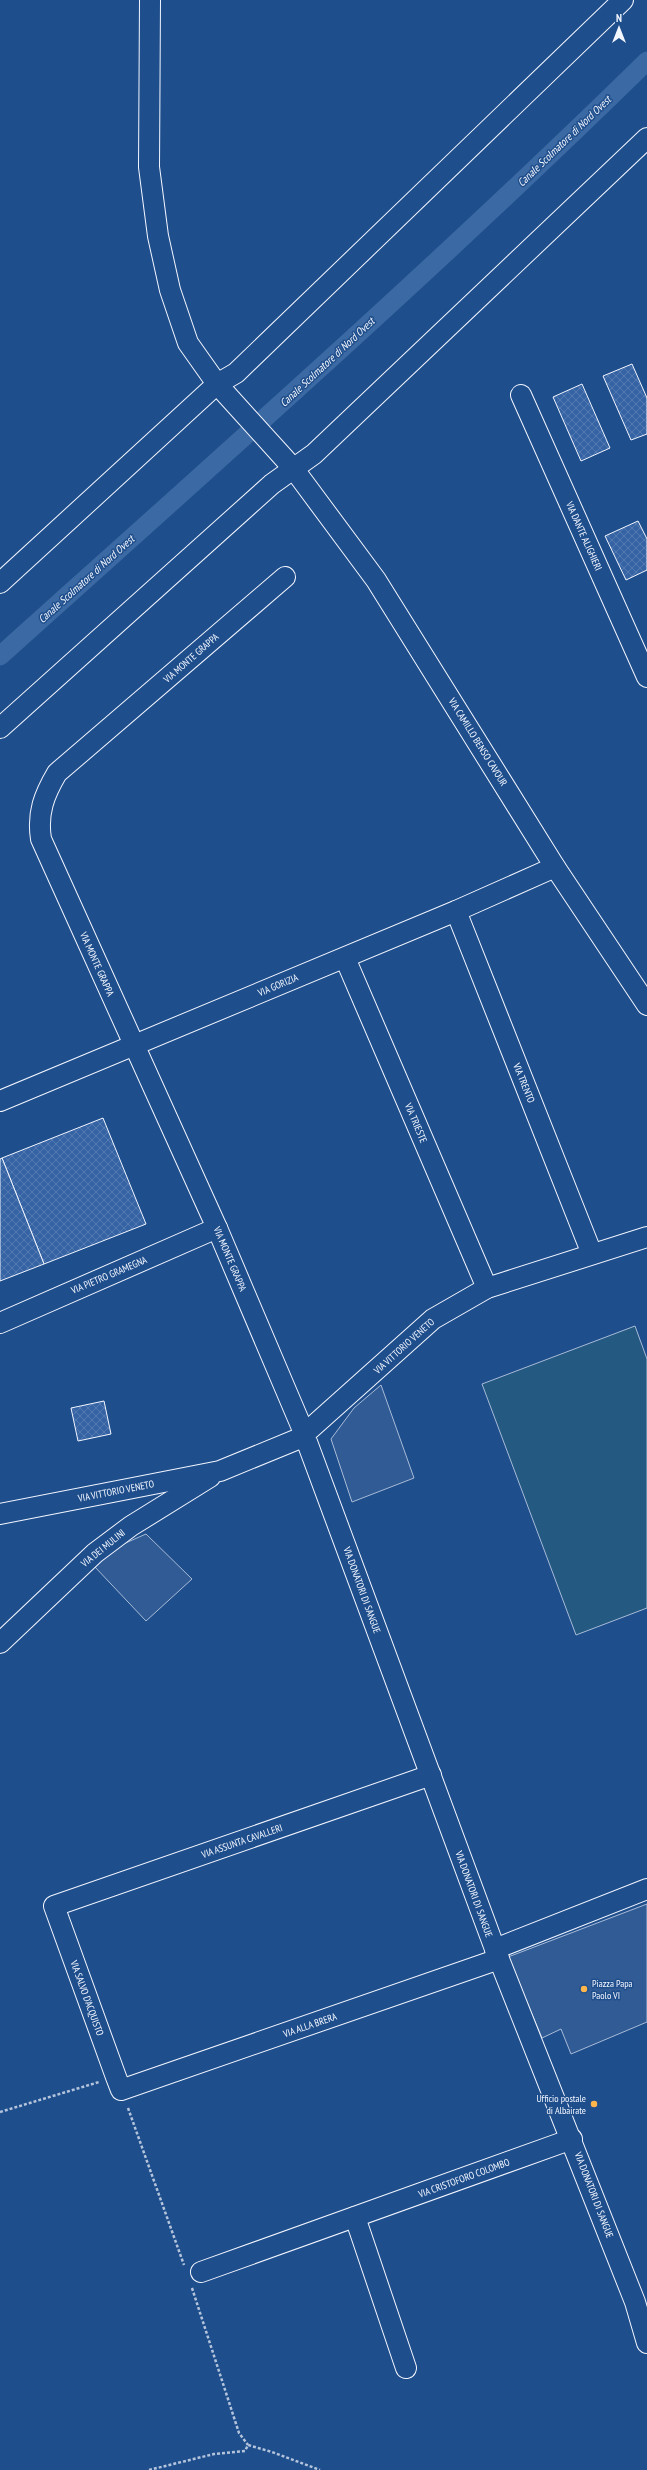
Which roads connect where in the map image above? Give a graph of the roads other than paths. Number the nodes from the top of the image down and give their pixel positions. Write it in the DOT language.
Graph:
graph roads {
  1 [pos="150,0"];
  2 [pos="623,0"];
  3 [pos="647,138"];
  4 [pos="221,389"];
  5 [pos="521,394"];
  6 [pos="293,469"];
  7 [pos="285,577"];
  8 [pos="0,583"];
  9 [pos="647,677"];
  10 [pos="0,728"];
  11 [pos="555,868"];
  12 [pos="456,911"];
  13 [pos="345,958"];
  14 [pos="646,1001"];
  15 [pos="134,1045"];
  16 [pos="0,1101"];
  17 [pos="217,1228"];
  18 [pos="647,1237"];
  19 [pos="592,1254"];
  20 [pos="487,1288"];
  21 [pos="0,1322"];
  22 [pos="304,1434"];
  23 [pos="220,1471"];
  24 [pos="0,1514"];
  25 [pos="0,1643"];
  26 [pos="430,1775"];
  27 [pos="647,1889"];
  28 [pos="54,1906"];
  29 [pos="497,1954"];
  30 [pos="118,2084"];
  31 [pos="572,2139"];
  32 [pos="355,2217"];
  33 [pos="201,2272"];
  34 [pos="647,2343"];
  35 [pos="406,2368"];
  1 -- 4 [label="street, VIA CAMILLO BENSO CAVOUR"];
  2 -- 4 [label="street"];
  3 -- 6 [label="street"];
  4 -- 6 [label="street, VIA CAMILLO BENSO CAVOUR"];
  4 -- 8 [label="street"];
  5 -- 9 [label="street, VIA DANTE ALIGHIERI"];
  6 -- 10 [label="street"];
  6 -- 11 [label="street, VIA CAMILLO BENSO CAVOUR"];
  7 -- 15 [label="street, VIA MONTE GRAPPA"];
  11 -- 12 [label="street, VIA GORIZIA"];
  11 -- 14 [label="street, VIA CAMILLO BENSO CAVOUR"];
  12 -- 13 [label="street, VIA GORIZIA"];
  12 -- 19 [label="street, VIA TRENTO"];
  13 -- 15 [label="street, VIA GORIZIA"];
  13 -- 20 [label="street, VIA TRIESTE"];
  15 -- 16 [label="street, VIA GORIZIA"];
  15 -- 17 [label="street, VIA MONTE GRAPPA"];
  17 -- 21 [label="street, VIA PIETRO GRAMEGNA"];
  17 -- 22 [label="street, VIA MONTE GRAPPA"];
  18 -- 19 [label="street, VIA VITTORIO VENETO"];
  19 -- 20 [label="street, VIA VITTORIO VENETO"];
  20 -- 22 [label="street, VIA VITTORIO VENETO"];
  22 -- 23 [label="street, VIA VITTORIO VENETO"];
  22 -- 26 [label="street, VIA DONATORI DI SANGUE"];
  23 -- 24 [label="street, VIA VITTORIO VENETO"];
  23 -- 25 [label="street, VIA DEI MULINI"];
  26 -- 28 [label="street, VIA ASSUNTA CAVALLERI"];
  26 -- 29 [label="street, VIA DONATORI DI SANGUE"];
  27 -- 29 [label="street, VIA ALLA BRERA"];
  28 -- 30 [label="street, VIA SALVO D'ACQUISTO"];
  29 -- 30 [label="street, VIA ALLA BRERA"];
  29 -- 31 [label="street, VIA DONATORI DI SANGUE"];
  31 -- 32 [label="street, VIA CRISTOFORO COLOMBO"];
  31 -- 34 [label="street, VIA DONATORI DI SANGUE"];
  32 -- 33 [label="street, VIA CRISTOFORO COLOMBO"];
  32 -- 35 [label="street"];
}
